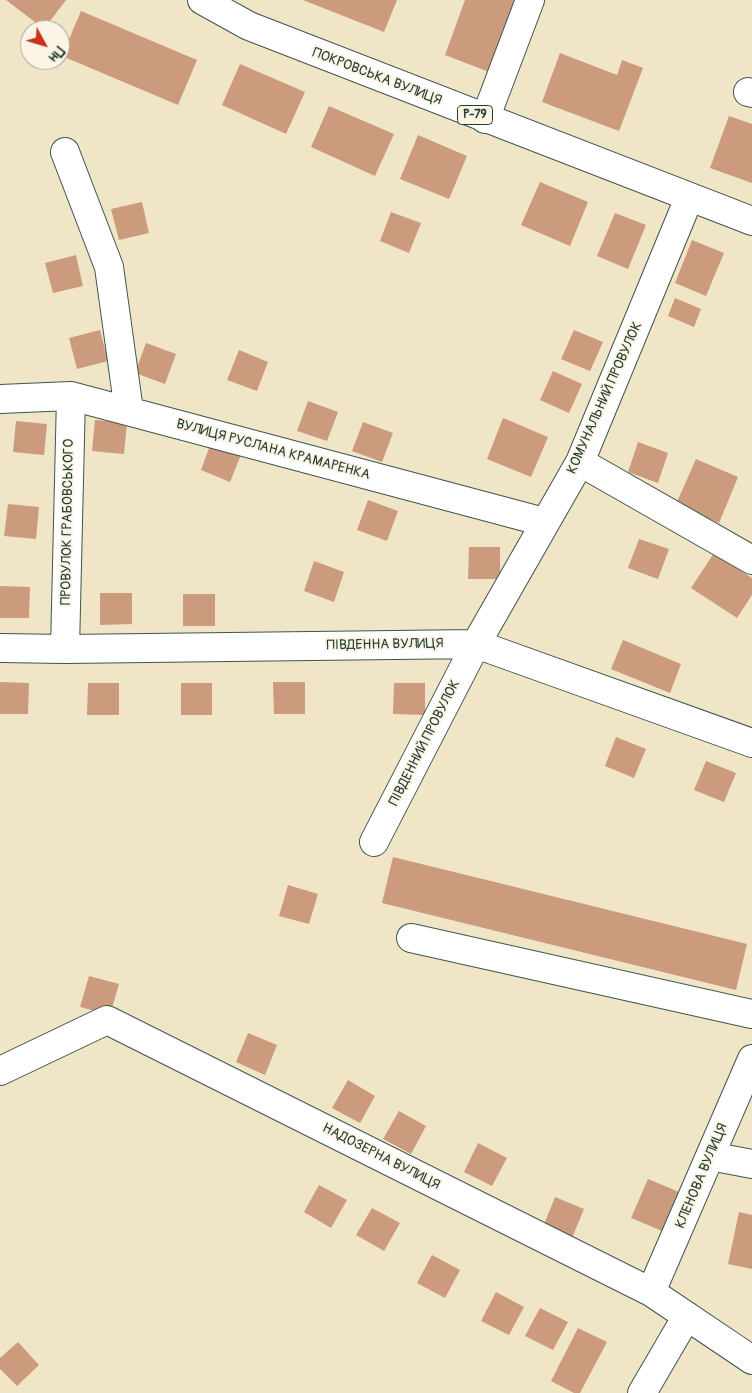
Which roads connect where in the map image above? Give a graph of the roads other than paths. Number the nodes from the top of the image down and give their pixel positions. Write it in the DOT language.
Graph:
graph roads {
  1 [pos="202,0"];
  2 [pos="530,0"];
  3 [pos="485,119"];
  4 [pos="65,152"];
  5 [pos="689,198"];
  6 [pos="752,221"];
  7 [pos="71,396"];
  8 [pos="0,399"];
  9 [pos="129,411"];
  10 [pos="580,462"];
  11 [pos="544,522"];
  12 [pos="752,560"];
  13 [pos="476,644"];
  14 [pos="0,648"];
  15 [pos="65,649"];
  16 [pos="752,743"];
  17 [pos="374,842"];
  18 [pos="411,938"];
  19 [pos="752,1014"];
  20 [pos="752,1059"];
  21 [pos="0,1070"];
  22 [pos="710,1156"];
  23 [pos="752,1164"];
  24 [pos="651,1292"];
  25 [pos="687,1316"];
  26 [pos="752,1360"];
  27 [pos="642,1393"];
  1 -- 3 [label="street, ПОКРОВСЬКА ВУЛИЦЯ / Р-79"];
  2 -- 3 [label="street"];
  3 -- 5 [label="street, ПОКРОВСЬКА ВУЛИЦЯ / Р-79"];
  4 -- 9 [label="street"];
  5 -- 6 [label="street, ПОКРОВСЬКА ВУЛИЦЯ / Р-79"];
  5 -- 10 [label="street, КОМУНАЛЬНИЙ ПРОВУЛОК"];
  7 -- 8 [label="street, ВУЛИЦЯ РУСЛАНА КРАМАРЕНКА"];
  7 -- 9 [label="street, ВУЛИЦЯ РУСЛАНА КРАМАРЕНКА"];
  7 -- 15 [label="street, ПРОВУЛОК ГРАБОВСЬКОГО"];
  9 -- 11 [label="street, ВУЛИЦЯ РУСЛАНА КРАМАРЕНКА"];
  10 -- 11 [label="street, КОМУНАЛЬНИЙ ПРОВУЛОК"];
  10 -- 12 [label="street"];
  11 -- 13 [label="street, КОМУНАЛЬНИЙ ПРОВУЛОК"];
  13 -- 15 [label="street, ПІВДЕННА ВУЛИЦЯ"];
  13 -- 16 [label="street, ПІВДЕННА ВУЛИЦЯ"];
  13 -- 17 [label="street, ПІВДЕННИЙ ПРОВУЛОК"];
  14 -- 15 [label="street, ПІВДЕННА ВУЛИЦЯ"];
  18 -- 19 [label="street"];
  20 -- 22 [label="street, КЛЕНОВА ВУЛИЦЯ"];
  21 -- 24 [label="street, НАДОЗЕРНА ВУЛИЦЯ"];
  22 -- 23 [label="street"];
  22 -- 24 [label="street, КЛЕНОВА ВУЛИЦЯ"];
  24 -- 25 [label="street, НАДОЗЕРНА ВУЛИЦЯ"];
  25 -- 26 [label="street, НАДОЗЕРНА ВУЛИЦЯ"];
  25 -- 27 [label="street"];
}
